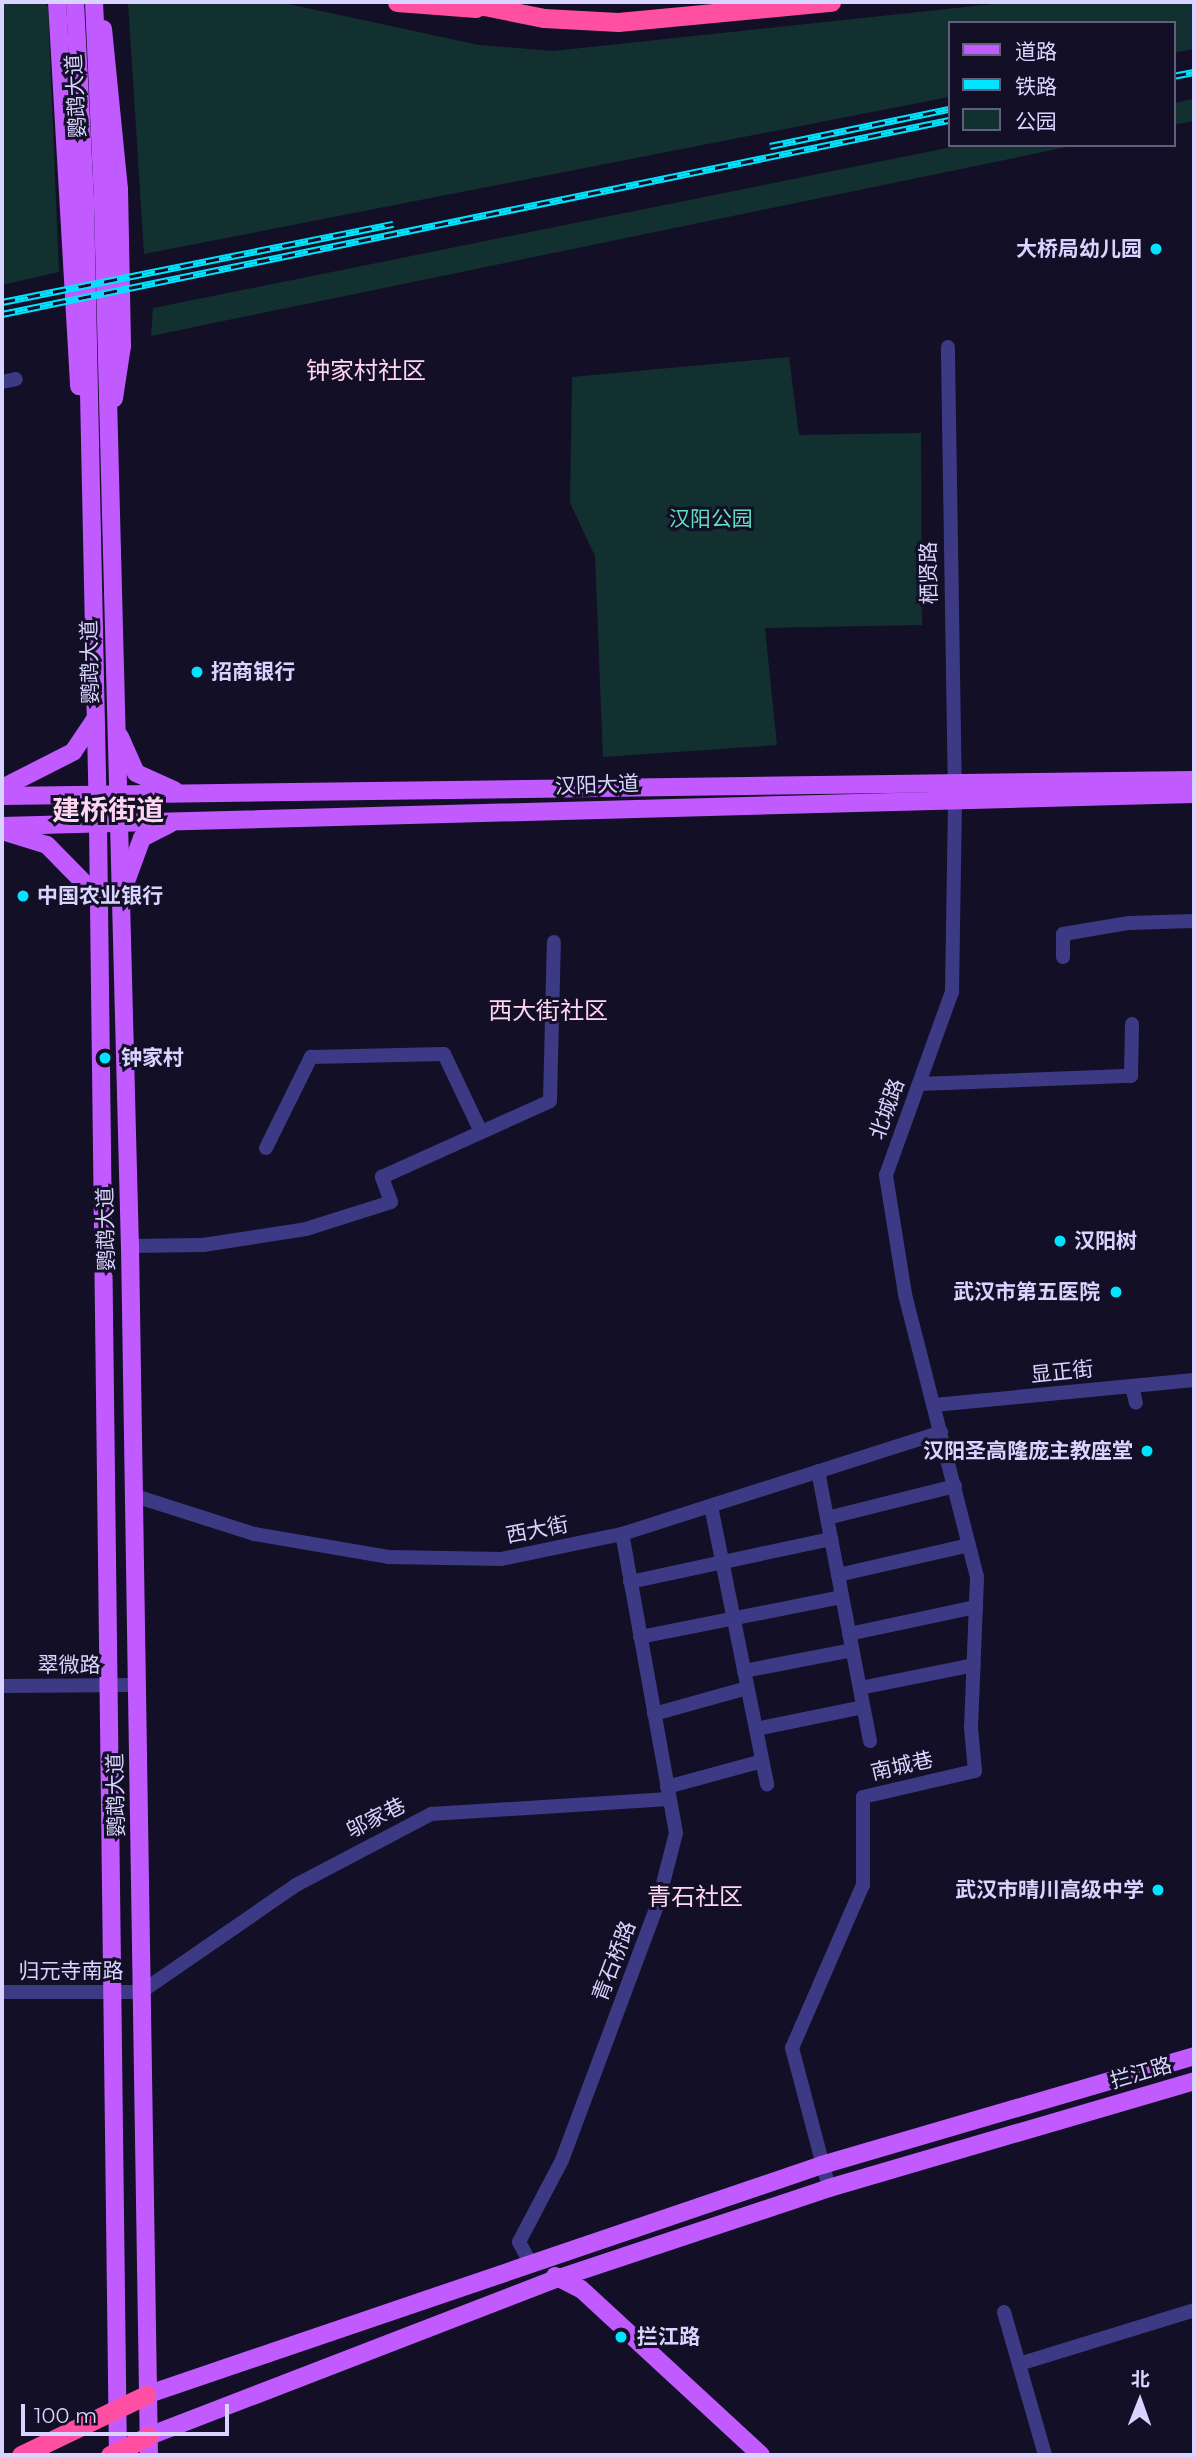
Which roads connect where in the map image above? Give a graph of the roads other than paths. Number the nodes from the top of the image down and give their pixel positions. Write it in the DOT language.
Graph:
graph roads {
  1 [pos="57,2"];
  2 [pos="75,2"];
  3 [pos="95,2"];
  4 [pos="399,2"];
  5 [pos="464,2"];
  6 [pos="831,2"];
  7 [pos="491,10"];
  8 [pos="948,347"];
  9 [pos="89,444"];
  10 [pos="104,718"];
  11 [pos="1194,780"];
  12 [pos="2,788"];
  13 [pos="953,792"];
  14 [pos="192,794"];
  15 [pos="1194,794"];
  16 [pos="97,795"];
  17 [pos="118,795"];
  18 [pos="2,796"];
  19 [pos="194,820"];
  20 [pos="97,823"];
  21 [pos="120,823"];
  22 [pos="2,829"];
  23 [pos="98,897"];
  24 [pos="120,898"];
  25 [pos="1194,921"];
  26 [pos="554,942"];
  27 [pos="1063,957"];
  28 [pos="1132,1024"];
  29 [pos="919,1084"];
  30 [pos="481,1132"];
  31 [pos="266,1148"];
  32 [pos="130,1246"];
  33 [pos="1194,1380"];
  34 [pos="1132,1386"];
  35 [pos="1136,1403"];
  36 [pos="934,1405"];
  37 [pos="941,1432"];
  38 [pos="818,1471"];
  39 [pos="955,1486"];
  40 [pos="132,1495"];
  41 [pos="711,1506"];
  42 [pos="827,1518"];
  43 [pos="622,1534"];
  44 [pos="831,1539"];
  45 [pos="970,1545"];
  46 [pos="722,1563"];
  47 [pos="838,1575"];
  48 [pos="630,1582"];
  49 [pos="842,1597"];
  50 [pos="976,1607"];
  51 [pos="733,1618"];
  52 [pos="849,1634"];
  53 [pos="640,1637"];
  54 [pos="852,1650"];
  55 [pos="974,1665"];
  56 [pos="744,1671"];
  57 [pos="137,1685"];
  58 [pos="2,1686"];
  59 [pos="106,1686"];
  60 [pos="747,1688"];
  61 [pos="860,1688"];
  62 [pos="863,1707"];
  63 [pos="654,1714"];
  64 [pos="756,1729"];
  65 [pos="870,1741"];
  66 [pos="762,1761"];
  67 [pos="767,1784"];
  68 [pos="668,1793"];
  69 [pos="2,1992"];
  70 [pos="111,1992"];
  71 [pos="141,1992"];
  72 [pos="1194,2056"];
  73 [pos="1194,2081"];
  74 [pos="822,2165"];
  75 [pos="829,2188"];
  76 [pos="530,2262"];
  77 [pos="559,2278"];
  78 [pos="1194,2309"];
  79 [pos="1004,2312"];
  80 [pos="1019,2364"];
  81 [pos="146,2395"];
  82 [pos="118,2410"];
  83 [pos="149,2446"];
  84 [pos="116,2454"];
  85 [pos="21,2455"];
  86 [pos="761,2455"];
  87 [pos="1045,2455"];
  1 -- 9 [label="main road"];
  2 -- 9 [label="main road, 鹦鹉大道"];
  3 -- 10 [label="main road, 鹦鹉大道"];
  4 -- 7 [label="highway"];
  5 -- 7 [label="highway"];
  6 -- 7 [label="highway"];
  8 -- 13 [label="street, 栖贤路"];
  9 -- 10 [label="main road, 鹦鹉大道"];
  10 -- 12 [label="main road"];
  10 -- 14 [label="main road"];
  10 -- 16 [label="main road, 鹦鹉大道"];
  10 -- 17 [label="main road, 鹦鹉大道"];
  11 -- 13 [label="main road, 汉阳大道"];
  13 -- 14 [label="main road, 汉阳大道"];
  13 -- 15 [label="main road, 汉阳大道"];
  13 -- 19 [label="main road, 汉阳大道"];
  13 -- 29 [label="street, 北城路"];
  14 -- 17 [label="main road, 汉阳大道"];
  16 -- 17 [label="main road, 汉阳大道"];
  16 -- 18 [label="main road, 汉阳大道"];
  16 -- 20 [label="main road, 鹦鹉大道"];
  17 -- 21 [label="main road, 鹦鹉大道"];
  19 -- 21 [label="main road, 汉阳大道"];
  19 -- 24 [label="main road"];
  20 -- 21 [label="main road, 汉阳大道"];
  20 -- 22 [label="main road, 汉阳大道"];
  20 -- 23 [label="main road, 鹦鹉大道"];
  21 -- 24 [label="main road, 鹦鹉大道"];
  22 -- 23 [label="main road"];
  23 -- 59 [label="main road, 鹦鹉大道"];
  24 -- 32 [label="main road, 鹦鹉大道"];
  25 -- 27 [label="street"];
  26 -- 30 [label="street"];
  28 -- 29 [label="street"];
  29 -- 36 [label="street, 北城路"];
  30 -- 31 [label="street"];
  30 -- 32 [label="street"];
  32 -- 40 [label="main road, 鹦鹉大道"];
  33 -- 34 [label="street, 显正街"];
  34 -- 35 [label="street"];
  34 -- 36 [label="street, 显正街"];
  36 -- 37 [label="street, 北城路"];
  37 -- 38 [label="street, 西大街"];
  37 -- 39 [label="street, 南城巷"];
  38 -- 41 [label="street, 西大街"];
  38 -- 42 [label="street"];
  39 -- 42 [label="street"];
  39 -- 45 [label="street, 南城巷"];
  40 -- 43 [label="street, 西大街"];
  40 -- 57 [label="main road, 鹦鹉大道"];
  41 -- 43 [label="street, 西大街"];
  41 -- 46 [label="street"];
  42 -- 44 [label="street"];
  43 -- 48 [label="street, 青石桥路"];
  44 -- 46 [label="street"];
  44 -- 47 [label="street"];
  45 -- 47 [label="street"];
  45 -- 50 [label="street, 南城巷"];
  46 -- 48 [label="street"];
  46 -- 51 [label="street"];
  47 -- 49 [label="street"];
  48 -- 53 [label="street, 青石桥路"];
  49 -- 51 [label="street"];
  49 -- 52 [label="street"];
  50 -- 52 [label="street"];
  50 -- 55 [label="street, 南城巷"];
  51 -- 53 [label="street"];
  51 -- 56 [label="street"];
  52 -- 54 [label="street"];
  53 -- 63 [label="street, 青石桥路"];
  54 -- 56 [label="street"];
  54 -- 61 [label="street"];
  55 -- 61 [label="street"];
  55 -- 74 [label="street, 南城巷"];
  56 -- 60 [label="street"];
  57 -- 59 [label="street, 翠微路"];
  57 -- 71 [label="main road, 鹦鹉大道"];
  58 -- 59 [label="street, 翠微路"];
  59 -- 70 [label="main road, 鹦鹉大道"];
  60 -- 63 [label="street"];
  60 -- 64 [label="street"];
  61 -- 62 [label="street"];
  62 -- 64 [label="street"];
  62 -- 65 [label="street"];
  63 -- 68 [label="street, 青石桥路"];
  64 -- 66 [label="street"];
  66 -- 67 [label="street"];
  66 -- 68 [label="street, 邬家巷"];
  68 -- 71 [label="street, 邬家巷"];
  68 -- 76 [label="street, 青石桥路"];
  69 -- 70 [label="street, 归元寺南路"];
  70 -- 71 [label="street, 归元寺南路"];
  70 -- 82 [label="main road, 鹦鹉大道"];
  71 -- 81 [label="main road, 鹦鹉大道"];
  72 -- 74 [label="main road, 拦江路"];
  73 -- 75 [label="main road, 拦江路"];
  74 -- 75 [label="street, 南城巷"];
  74 -- 76 [label="main road, 拦江路"];
  75 -- 77 [label="main road, 拦江路"];
  76 -- 77 [label="main road"];
  76 -- 81 [label="main road, 拦江路"];
  77 -- 83 [label="main road, 拦江路"];
  77 -- 86 [label="main road"];
  78 -- 80 [label="street"];
  79 -- 80 [label="street"];
  80 -- 87 [label="street"];
  81 -- 82 [label="highway"];
  81 -- 83 [label="main road, 鹦鹉大道"];
  82 -- 84 [label="main road, 鹦鹉大道"];
  82 -- 85 [label="highway"];
  83 -- 84 [label="highway"];
}
